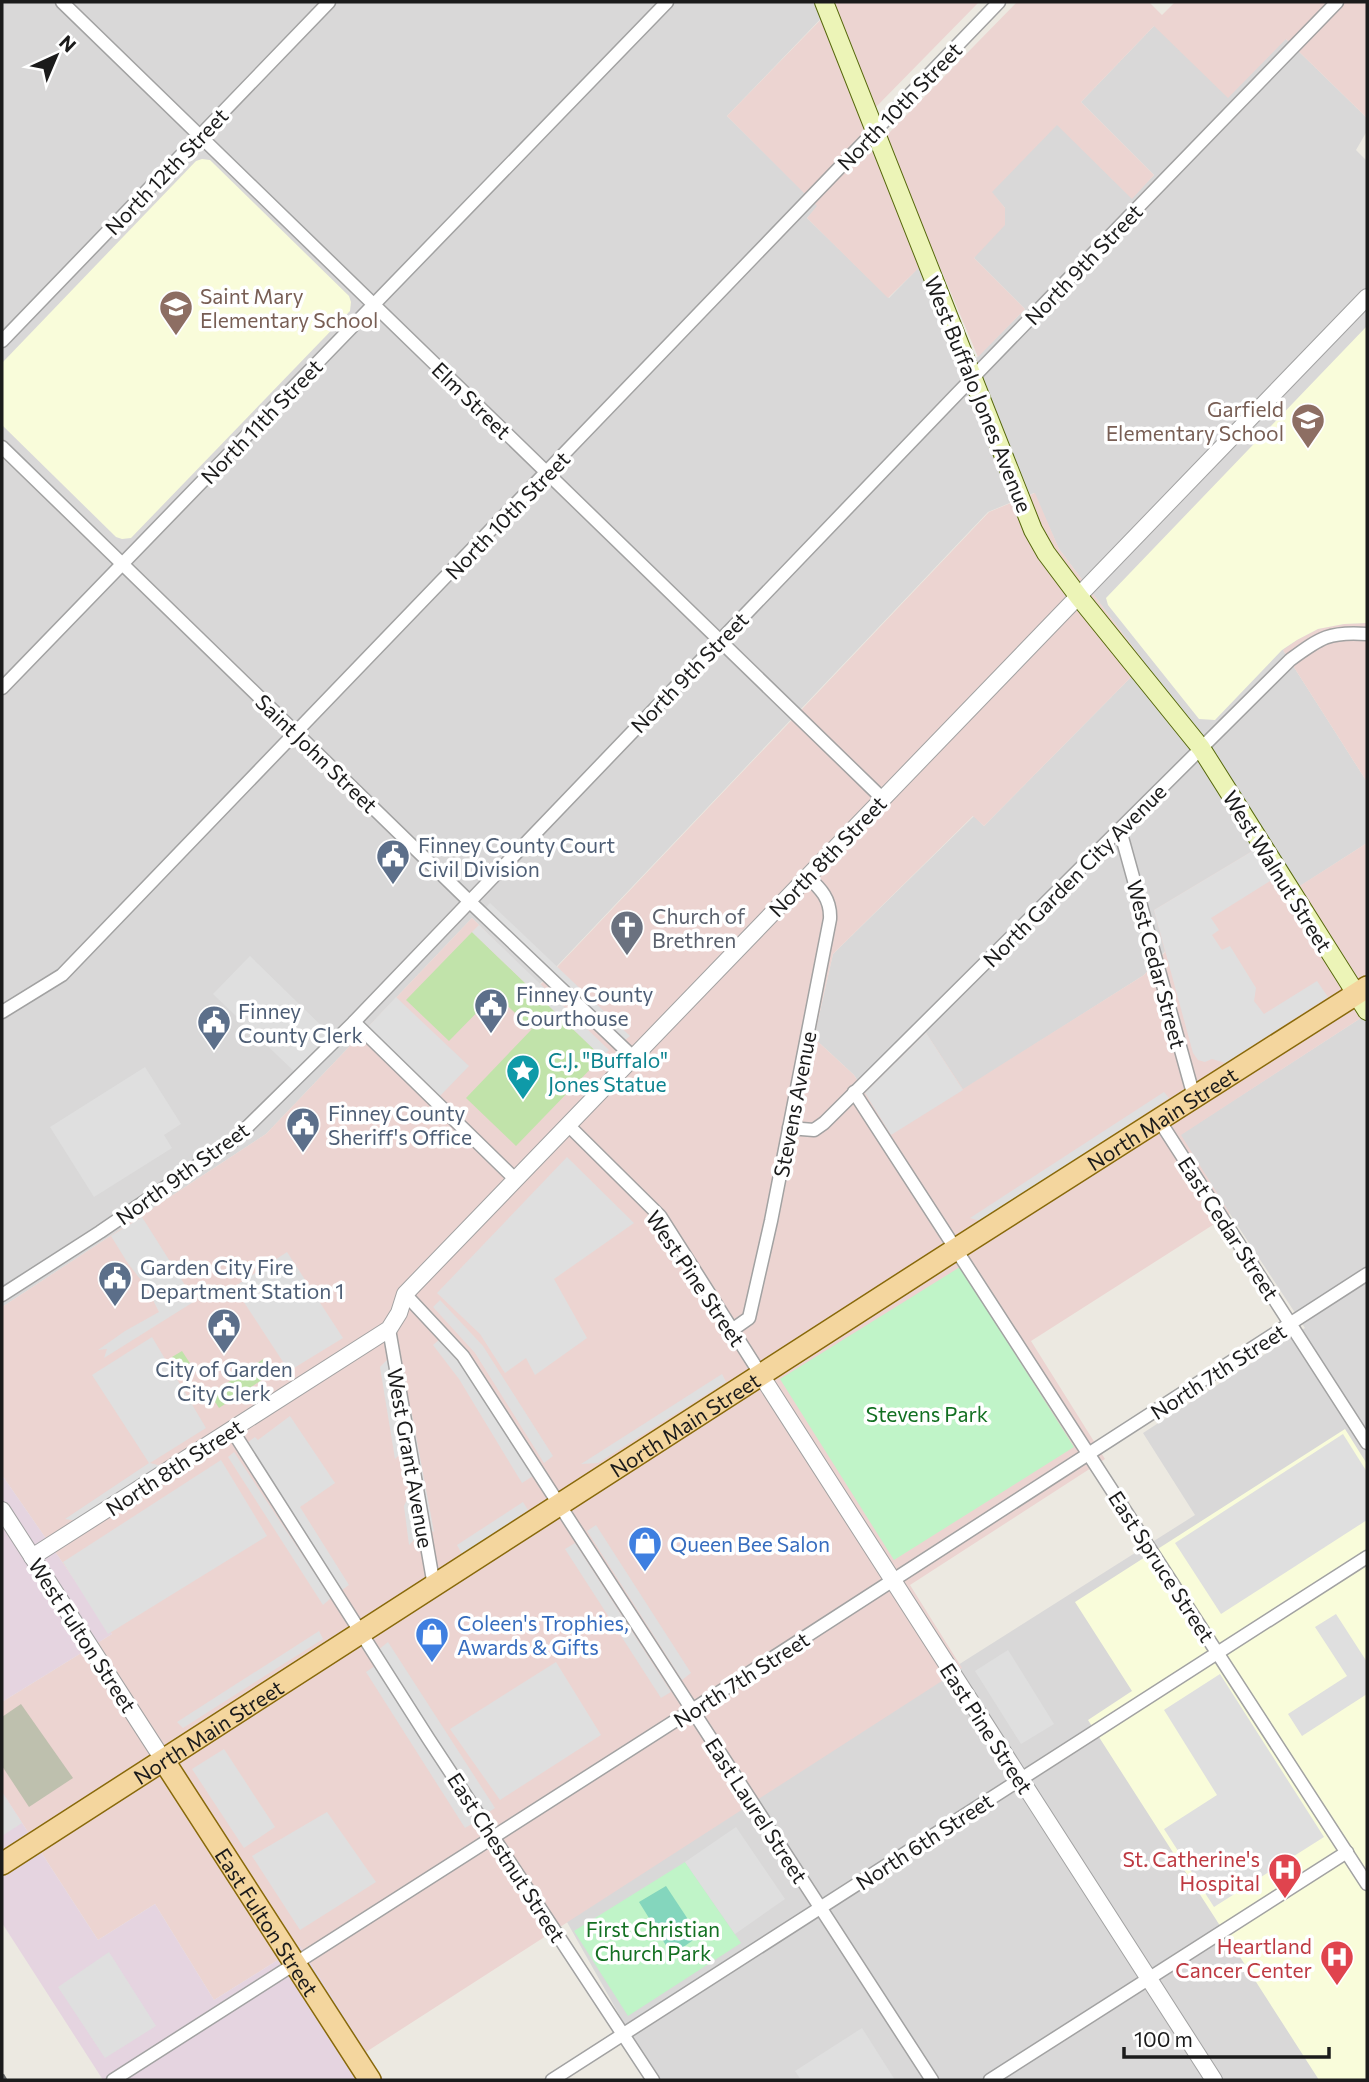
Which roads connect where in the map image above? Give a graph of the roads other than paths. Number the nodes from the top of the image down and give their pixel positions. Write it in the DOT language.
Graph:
graph roads {
  1 [pos="62,2"];
  2 [pos="329,2"];
  3 [pos="667,2"];
  4 [pos="824,2"];
  5 [pos="999,2"];
  6 [pos="1337,2"];
  7 [pos="876,131"];
  8 [pos="200,136"];
  9 [pos="1367,297"];
  10 [pos="374,304"];
  11 [pos="2,341"];
  12 [pos="972,378"];
  13 [pos="2,447"];
  14 [pos="547,473"];
  15 [pos="122,564"];
  16 [pos="1079,597"];
  17 [pos="1367,634"];
  18 [pos="720,640"];
  19 [pos="2,688"];
  20 [pos="296,733"];
  21 [pos="1201,748"];
  22 [pos="883,799"];
  23 [pos="1120,830"];
  24 [pos="807,876"];
  25 [pos="469,901"];
  26 [pos="1364,997"];
  27 [pos="2,1012"];
  28 [pos="354,1022"];
  29 [pos="633,1057"];
  30 [pos="854,1092"];
  31 [pos="1194,1097"];
  32 [pos="1159,1120"];
  33 [pos="568,1125"];
  34 [pos="789,1128"];
  35 [pos="515,1180"];
  36 [pos="957,1248"];
  37 [pos="1367,1274"];
  38 [pos="405,1294"];
  39 [pos="2,1295"];
  40 [pos="1291,1324"];
  41 [pos="389,1329"];
  42 [pos="732,1330"];
  43 [pos="761,1375"];
  44 [pos="232,1430"];
  45 [pos="1367,1443"];
  46 [pos="1090,1454"];
  47 [pos="559,1505"];
  48 [pos="2,1510"];
  49 [pos="32,1557"];
  50 [pos="1367,1557"];
  51 [pos="892,1581"];
  52 [pos="434,1587"];
  53 [pos="363,1633"];
  54 [pos="1218,1653"];
  55 [pos="692,1710"];
  56 [pos="164,1761"];
  57 [pos="1020,1780"];
  58 [pos="494,1838"];
  59 [pos="1347,1852"];
  60 [pos="2,1864"];
  61 [pos="1367,1884"];
  62 [pos="820,1907"];
  63 [pos="296,1965"];
  64 [pos="1149,1978"];
  65 [pos="623,2035"];
  66 [pos="113,2080"];
  67 [pos="370,2080"];
  68 [pos="552,2080"];
  69 [pos="653,2080"];
  70 [pos="932,2080"];
  71 [pos="990,2080"];
  72 [pos="1214,2080"];
  1 -- 8 [label="street, Elm Street"];
  2 -- 8 [label="street, North 12th Street"];
  3 -- 10 [label="street, North 11th Street"];
  4 -- 7 [label="main road, West Buffalo Jones Avenue"];
  5 -- 7 [label="street, North 10th Street"];
  6 -- 12 [label="street, North 9th Street"];
  7 -- 12 [label="main road, West Buffalo Jones Avenue"];
  7 -- 14 [label="street, North 10th Street"];
  8 -- 10 [label="street, Elm Street"];
  8 -- 11 [label="street, North 12th Street"];
  9 -- 16 [label="street, North 8th Street"];
  10 -- 14 [label="street, Elm Street"];
  10 -- 15 [label="street, North 11th Street"];
  12 -- 16 [label="main road, West Buffalo Jones Avenue"];
  12 -- 18 [label="street, North 9th Street"];
  13 -- 15 [label="street, Saint John Street"];
  14 -- 18 [label="street, Elm Street"];
  14 -- 20 [label="street, North 10th Street"];
  15 -- 19 [label="street, North 11th Street"];
  15 -- 20 [label="street, Saint John Street"];
  16 -- 21 [label="main road, West Buffalo Jones Avenue"];
  16 -- 22 [label="street, North 8th Street"];
  17 -- 21 [label="street, North Garden City Avenue"];
  18 -- 22 [label="street, Elm Street"];
  18 -- 25 [label="street, North 9th Street"];
  20 -- 25 [label="street, Saint John Street"];
  20 -- 27 [label="street, North 10th Street"];
  21 -- 23 [label="street, North Garden City Avenue"];
  21 -- 26 [label="main road, West Walnut Street"];
  22 -- 24 [label="street, North 8th Street"];
  23 -- 30 [label="street, North Garden City Avenue"];
  23 -- 31 [label="street, West Cedar Street"];
  24 -- 29 [label="street, North 8th Street"];
  24 -- 34 [label="street, Stevens Avenue"];
  25 -- 28 [label="street, North 9th Street"];
  25 -- 29 [label="street, Saint John Street"];
  26 -- 31 [label="main road, North Main Street"];
  28 -- 35 [label="street"];
  28 -- 39 [label="street, North 9th Street"];
  29 -- 33 [label="street, North 8th Street"];
  30 -- 34 [label="street, North Garden City Avenue"];
  30 -- 36 [label="street, East Spruce Street"];
  31 -- 32 [label="main road, North Main Street"];
  32 -- 36 [label="main road, North Main Street"];
  32 -- 40 [label="street, East Cedar Street"];
  33 -- 35 [label="street, North 8th Street"];
  33 -- 42 [label="street, West Pine Street"];
  34 -- 42 [label="street, Stevens Avenue"];
  35 -- 38 [label="street, North 8th Street"];
  36 -- 43 [label="main road, North Main Street"];
  36 -- 46 [label="street, East Spruce Street"];
  37 -- 40 [label="street, North 7th Street"];
  38 -- 41 [label="street, North 8th Street"];
  38 -- 47 [label="street, East Laurel Street"];
  40 -- 45 [label="street, East Cedar Street"];
  40 -- 46 [label="street, North 7th Street"];
  41 -- 44 [label="street, North 8th Street"];
  41 -- 52 [label="street, West Grant Avenue"];
  42 -- 43 [label="street, West Pine Street"];
  43 -- 47 [label="main road, North Main Street"];
  43 -- 51 [label="street, East Pine Street"];
  44 -- 49 [label="street, North 8th Street"];
  44 -- 53 [label="street, East Chestnut Street"];
  46 -- 51 [label="street, North 7th Street"];
  46 -- 54 [label="street, East Spruce Street"];
  47 -- 52 [label="main road, North Main Street"];
  47 -- 55 [label="street, East Laurel Street"];
  48 -- 49 [label="street, West Fulton Street"];
  49 -- 56 [label="street, West Fulton Street"];
  50 -- 54 [label="street, North 6th Street"];
  51 -- 55 [label="street, North 7th Street"];
  51 -- 57 [label="street, East Pine Street"];
  52 -- 53 [label="main road, North Main Street"];
  53 -- 56 [label="main road, North Main Street"];
  53 -- 58 [label="street, East Chestnut Street"];
  54 -- 57 [label="street, North 6th Street"];
  54 -- 59 [label="street, East Spruce Street"];
  55 -- 58 [label="street, North 7th Street"];
  55 -- 62 [label="street, East Laurel Street"];
  56 -- 60 [label="main road, North Main Street"];
  56 -- 63 [label="main road, East Fulton Street"];
  57 -- 62 [label="street, North 6th Street"];
  57 -- 64 [label="street, East Pine Street"];
  58 -- 63 [label="street, North 7th Street"];
  58 -- 65 [label="street, East Chestnut Street"];
  59 -- 61 [label="street, East Spruce Street"];
  59 -- 64 [label="street"];
  62 -- 65 [label="street, North 6th Street"];
  62 -- 70 [label="street, East Laurel Street"];
  63 -- 66 [label="street, North 7th Street"];
  63 -- 67 [label="main road, East Fulton Street"];
  64 -- 71 [label="street"];
  64 -- 72 [label="street, East Pine Street"];
  65 -- 68 [label="street, North 6th Street"];
  65 -- 69 [label="street, East Chestnut Street"];
}
